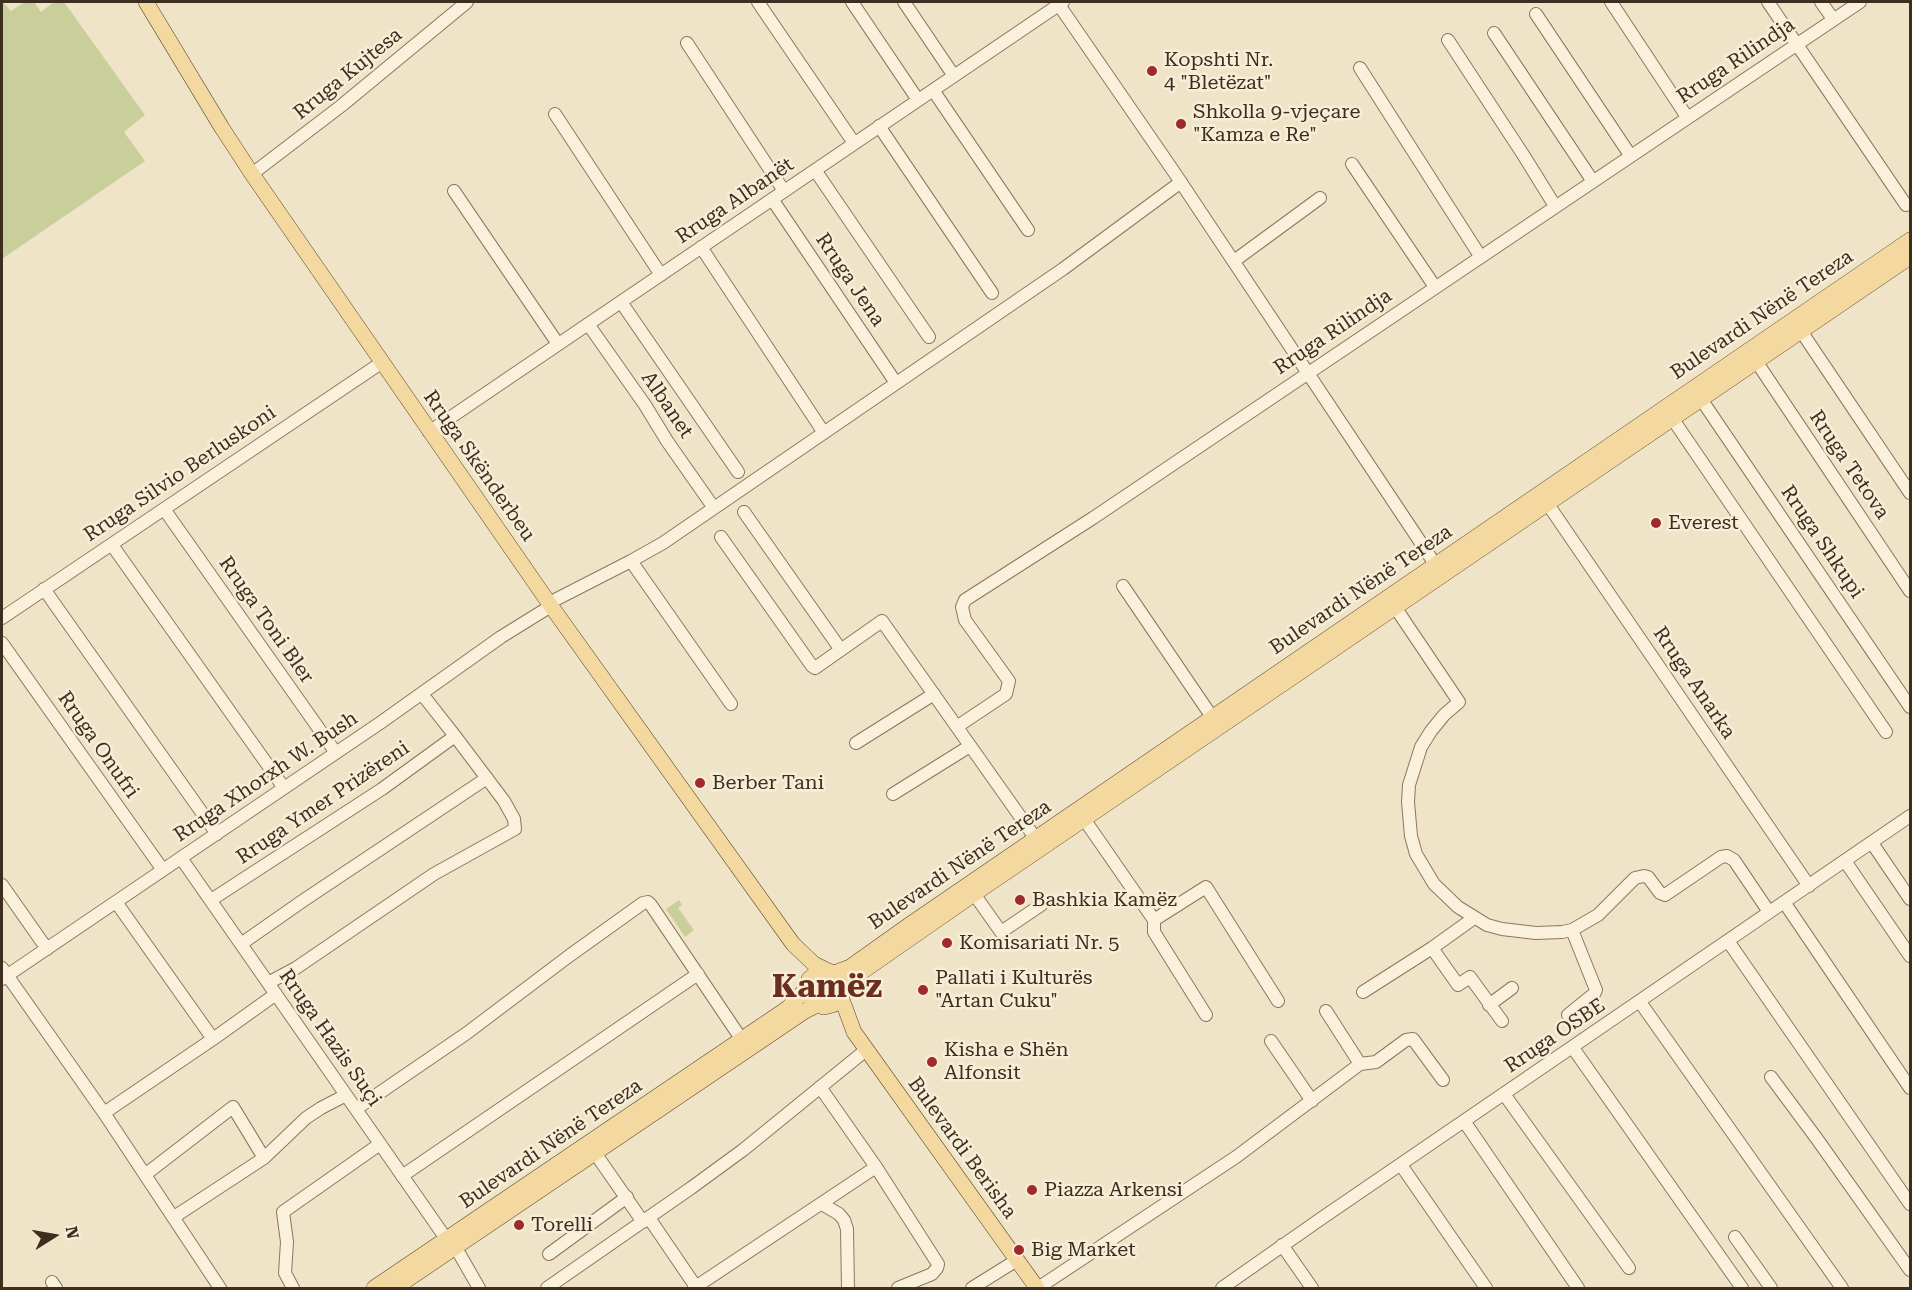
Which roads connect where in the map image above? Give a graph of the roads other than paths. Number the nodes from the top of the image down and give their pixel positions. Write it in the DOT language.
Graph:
graph roads {
  1 [pos="146,2"];
  2 [pos="467,2"];
  3 [pos="758,2"];
  4 [pos="852,2"];
  5 [pos="904,2"];
  6 [pos="1611,2"];
  7 [pos="1768,2"];
  8 [pos="1821,2"];
  9 [pos="1860,2"];
  10 [pos="1061,3"];
  11 [pos="1536,14"];
  12 [pos="1833,19"];
  13 [pos="1494,33"];
  14 [pos="1448,40"];
  15 [pos="687,43"];
  16 [pos="1797,44"];
  17 [pos="1360,68"];
  18 [pos="954,76"];
  19 [pos="933,90"];
  20 [pos="918,100"];
  21 [pos="555,114"];
  22 [pos="1687,117"];
  23 [pos="879,126"];
  24 [pos="854,143"];
  25 [pos="1630,155"];
  26 [pos="1352,164"];
  27 [pos="815,170"];
  28 [pos="252,174"];
  29 [pos="1592,180"];
  30 [pos="1180,182"];
  31 [pos="454,191"];
  32 [pos="784,191"];
  33 [pos="1320,198"];
  34 [pos="772,199"];
  35 [pos="1906,205"];
  36 [pos="1555,206"];
  37 [pos="1028,230"];
  38 [pos="1911,240"];
  39 [pos="701,247"];
  40 [pos="1480,256"];
  41 [pos="1911,256"];
  42 [pos="1234,261"];
  43 [pos="661,275"];
  44 [pos="1435,287"];
  45 [pos="992,293"];
  46 [pos="621,302"];
  47 [pos="588,324"];
  48 [pos="1800,331"];
  49 [pos="928,337"];
  50 [pos="558,344"];
  51 [pos="1756,361"];
  52 [pos="381,363"];
  53 [pos="1307,373"];
  54 [pos="896,383"];
  55 [pos="1701,399"];
  56 [pos="1672,418"];
  57 [pos="429,432"];
  58 [pos="824,432"];
  59 [pos="738,472"];
  60 [pos="1911,493"];
  61 [pos="1547,503"];
  62 [pos="714,508"];
  63 [pos="164,509"];
  64 [pos="744,512"];
  65 [pos="721,537"];
  66 [pos="111,544"];
  67 [pos="630,561"];
  68 [pos="1435,564"];
  69 [pos="1123,585"];
  70 [pos="44,589"];
  71 [pos="1911,591"];
  72 [pos="550,604"];
  73 [pos="1395,607"];
  74 [pos="2,618"];
  75 [pos="2,643"];
  76 [pos="841,650"];
  77 [pos="422,694"];
  78 [pos="934,694"];
  79 [pos="730,704"];
  80 [pos="1911,708"];
  81 [pos="1212,717"];
  82 [pos="958,726"];
  83 [pos="1886,732"];
  84 [pos="455,736"];
  85 [pos="856,743"];
  86 [pos="970,746"];
  87 [pos="336,753"];
  88 [pos="487,778"];
  89 [pos="284,788"];
  90 [pos="892,794"];
  91 [pos="1911,816"];
  92 [pos="1084,819"];
  93 [pos="217,834"];
  94 [pos="1039,843"];
  95 [pos="1872,843"];
  96 [pos="181,858"];
  97 [pos="1845,861"];
  98 [pos="163,870"];
  99 [pos="2,885"];
  100 [pos="1809,886"];
  101 [pos="974,894"];
  102 [pos="1911,899"];
  103 [pos="211,900"];
  104 [pos="116,902"];
  105 [pos="1784,902"];
  106 [pos="1041,905"];
  107 [pos="1769,912"];
  108 [pos="1474,918"];
  109 [pos="1154,920"];
  110 [pos="1572,930"];
  111 [pos="1728,941"];
  112 [pos="241,944"];
  113 [pos="793,944"];
  114 [pos="1432,948"];
  115 [pos="47,949"];
  116 [pos="1911,956"];
  117 [pos="830,972"];
  118 [pos="3,974"];
  119 [pos="698,974"];
  120 [pos="268,982"];
  121 [pos="807,985"];
  122 [pos="1512,988"];
  123 [pos="842,992"];
  124 [pos="1363,992"];
  125 [pos="276,994"];
  126 [pos="1278,1001"];
  127 [pos="1640,1002"];
  128 [pos="1489,1005"];
  129 [pos="821,1006"];
  130 [pos="1326,1011"];
  131 [pos="1206,1015"];
  132 [pos="1568,1015"];
  133 [pos="1502,1021"];
  134 [pos="854,1032"];
  135 [pos="213,1039"];
  136 [pos="742,1040"];
  137 [pos="1271,1041"];
  138 [pos="1573,1048"];
  139 [pos="866,1050"];
  140 [pos="1360,1064"];
  141 [pos="1771,1077"];
  142 [pos="1443,1080"];
  143 [pos="820,1087"];
  144 [pos="1911,1088"];
  145 [pos="1504,1094"];
  146 [pos="346,1095"];
  147 [pos="1312,1101"];
  148 [pos="356,1109"];
  149 [pos="104,1113"];
  150 [pos="1464,1121"];
  151 [pos="380,1144"];
  152 [pos="596,1153"];
  153 [pos="264,1158"];
  154 [pos="1401,1165"];
  155 [pos="876,1167"];
  156 [pos="146,1174"];
  157 [pos="402,1176"];
  158 [pos="627,1197"];
  159 [pos="822,1204"];
  160 [pos="1911,1204"];
  161 [pos="174,1217"];
  162 [pos="646,1220"];
  163 [pos="1735,1237"];
  164 [pos="451,1244"];
  165 [pos="1282,1245"];
  166 [pos="549,1254"];
  167 [pos="1017,1260"];
  168 [pos="1629,1268"];
  169 [pos="1911,1270"];
  170 [pos="1230,1286"];
  171 [pos="220,1288"];
  172 [pos="293,1288"];
  173 [pos="374,1288"];
  174 [pos="395,1288"];
  175 [pos="479,1288"];
  176 [pos="547,1288"];
  177 [pos="695,1288"];
  178 [pos="847,1288"];
  179 [pos="898,1288"];
  180 [pos="972,1288"];
  181 [pos="1037,1288"];
  182 [pos="1312,1288"];
  183 [pos="1486,1288"];
  184 [pos="1578,1288"];
  185 [pos="1742,1288"];
  186 [pos="1771,1288"];
  187 [pos="1842,1288"];
  1 -- 28 [label="main road, Rruga Skënderbeu"];
  2 -- 28 [label="street, Rruga Kujtesa"];
  3 -- 24 [label="street"];
  4 -- 20 [label="street"];
  5 -- 18 [label="street"];
  6 -- 22 [label="street"];
  7 -- 16 [label="street"];
  8 -- 12 [label="street"];
  9 -- 12 [label="street, Rruga Rilindja"];
  10 -- 18 [label="street, Rruga Albanët"];
  10 -- 30 [label="street"];
  11 -- 25 [label="street"];
  12 -- 16 [label="street, Rruga Rilindja"];
  13 -- 29 [label="street"];
  14 -- 36 [label="street"];
  15 -- 32 [label="street"];
  16 -- 22 [label="street, Rruga Rilindja"];
  16 -- 35 [label="street"];
  17 -- 40 [label="street"];
  18 -- 19 [label="street, Rruga Albanët"];
  19 -- 20 [label="street, Rruga Albanët"];
  19 -- 37 [label="street"];
  20 -- 23 [label="street, Rruga Albanët"];
  21 -- 43 [label="street"];
  22 -- 25 [label="street, Rruga Rilindja"];
  23 -- 24 [label="street, Rruga Albanët"];
  23 -- 45 [label="street"];
  24 -- 27 [label="street, Rruga Albanët"];
  25 -- 29 [label="street, Rruga Rilindja"];
  26 -- 44 [label="street"];
  27 -- 32 [label="street, Rruga Albanët"];
  27 -- 49 [label="street"];
  28 -- 52 [label="main road, Rruga Skënderbeu"];
  29 -- 36 [label="street, Rruga Rilindja"];
  30 -- 42 [label="street"];
  30 -- 54 [label="street, Rruga Xhorxh W. Bush"];
  31 -- 50 [label="street"];
  32 -- 34 [label="street, Rruga Albanët"];
  33 -- 42 [label="street"];
  34 -- 39 [label="street, Rruga Albanët"];
  34 -- 54 [label="street, Rruga Jena"];
  36 -- 40 [label="street, Rruga Rilindja"];
  38 -- 68 [label="main road, Bulevardi Nënë Tereza"];
  39 -- 43 [label="street, Rruga Albanët"];
  39 -- 58 [label="street"];
  40 -- 44 [label="street, Rruga Rilindja"];
  41 -- 48 [label="main road, Bulevardi Nënë Tereza"];
  42 -- 53 [label="street"];
  43 -- 46 [label="street, Rruga Albanët"];
  44 -- 53 [label="street, Rruga Rilindja"];
  46 -- 47 [label="street, Rruga Albanët"];
  46 -- 59 [label="street"];
  47 -- 50 [label="street, Rruga Albanët"];
  47 -- 62 [label="street, Albanet"];
  48 -- 51 [label="main road, Bulevardi Nënë Tereza"];
  48 -- 60 [label="street"];
  50 -- 57 [label="street, Rruga Albanët"];
  51 -- 55 [label="main road, Bulevardi Nënë Tereza"];
  51 -- 71 [label="street, Rruga Tetova"];
  52 -- 57 [label="main road, Rruga Skënderbeu"];
  52 -- 63 [label="street, Rruga Silvio Berluskoni"];
  53 -- 68 [label="street"];
  53 -- 82 [label="street, Rruga Rilindja"];
  54 -- 58 [label="street, Rruga Xhorxh W. Bush"];
  55 -- 56 [label="main road, Bulevardi Nënë Tereza"];
  55 -- 80 [label="street, Rruga Shkupi"];
  56 -- 61 [label="main road, Bulevardi Nënë Tereza"];
  56 -- 83 [label="street"];
  57 -- 72 [label="main road, Rruga Skënderbeu"];
  58 -- 62 [label="street, Rruga Xhorxh W. Bush"];
  61 -- 73 [label="main road, Bulevardi Nënë Tereza"];
  61 -- 100 [label="street, Rruga Anarka"];
  62 -- 67 [label="street, Rruga Xhorxh W. Bush"];
  63 -- 66 [label="street, Rruga Silvio Berluskoni"];
  63 -- 87 [label="street, Rruga Toni Bler"];
  64 -- 76 [label="street"];
  65 -- 76 [label="street"];
  66 -- 70 [label="street, Rruga Silvio Berluskoni"];
  66 -- 89 [label="street"];
  67 -- 72 [label="street, Rruga Xhorxh W. Bush"];
  67 -- 79 [label="street"];
  68 -- 81 [label="main road, Bulevardi Nënë Tereza"];
  69 -- 81 [label="street"];
  70 -- 74 [label="street, Rruga Silvio Berluskoni"];
  70 -- 93 [label="street"];
  72 -- 77 [label="street, Rruga Xhorxh W. Bush"];
  72 -- 113 [label="main road, Rruga Skënderbeu"];
  73 -- 92 [label="main road, Bulevardi Nënë Tereza"];
  73 -- 108 [label="street"];
  75 -- 98 [label="street, Rruga Onufri"];
  76 -- 78 [label="street"];
  77 -- 84 [label="street"];
  77 -- 87 [label="street, Rruga Xhorxh W. Bush"];
  78 -- 82 [label="street"];
  78 -- 85 [label="street"];
  81 -- 94 [label="main road, Bulevardi Nënë Tereza"];
  82 -- 86 [label="street"];
  84 -- 88 [label="street"];
  84 -- 103 [label="street, Rruga Ymer Prizëreni"];
  86 -- 90 [label="street"];
  86 -- 94 [label="street"];
  87 -- 89 [label="street, Rruga Xhorxh W. Bush"];
  88 -- 112 [label="street"];
  88 -- 120 [label="street"];
  89 -- 93 [label="street, Rruga Xhorxh W. Bush"];
  91 -- 95 [label="street, Rruga OSBE"];
  92 -- 94 [label="main road, Bulevardi Nënë Tereza"];
  92 -- 109 [label="street"];
  93 -- 96 [label="street, Rruga Xhorxh W. Bush"];
  94 -- 101 [label="main road, Bulevardi Nënë Tereza"];
  94 -- 117 [label="main road, Bulevardi Nënë Tereza"];
  95 -- 97 [label="street, Rruga OSBE"];
  95 -- 102 [label="street"];
  96 -- 98 [label="street, Rruga Xhorxh W. Bush"];
  96 -- 103 [label="street, Rruga Hazis Suçi"];
  97 -- 100 [label="street, Rruga OSBE"];
  97 -- 116 [label="street"];
  98 -- 104 [label="street, Rruga Xhorxh W. Bush"];
  99 -- 115 [label="street"];
  100 -- 105 [label="street, Rruga OSBE"];
  101 -- 106 [label="street"];
  101 -- 123 [label="main road, Bulevardi Nënë Tereza"];
  103 -- 112 [label="street, Rruga Hazis Suçi"];
  104 -- 115 [label="street, Rruga Xhorxh W. Bush"];
  104 -- 135 [label="street"];
  105 -- 107 [label="street, Rruga OSBE"];
  105 -- 144 [label="street"];
  107 -- 110 [label="street"];
  107 -- 111 [label="street, Rruga OSBE"];
  108 -- 110 [label="street"];
  108 -- 114 [label="street"];
  109 -- 126 [label="street"];
  109 -- 131 [label="street"];
  110 -- 132 [label="street"];
  111 -- 127 [label="street, Rruga OSBE"];
  111 -- 160 [label="street"];
  112 -- 120 [label="street, Rruga Hazis Suçi"];
  113 -- 117 [label="main road, Rruga Skënderbeu"];
  113 -- 121 [label="main road, Rruga Skënderbeu"];
  114 -- 124 [label="street"];
  114 -- 128 [label="street"];
  115 -- 118 [label="street, Rruga Xhorxh W. Bush"];
  117 -- 121 [label="main road, Bulevardi Nënë Tereza"];
  117 -- 123 [label="main road"];
  118 -- 149 [label="street"];
  119 -- 136 [label="street"];
  119 -- 148 [label="street"];
  119 -- 157 [label="street"];
  120 -- 125 [label="street, Rruga Hazis Suçi"];
  121 -- 129 [label="main road"];
  121 -- 136 [label="main road, Bulevardi Nënë Tereza"];
  122 -- 128 [label="street"];
  123 -- 129 [label="main road, Bulevardi Nënë Tereza"];
  123 -- 134 [label="main road, Bulevardi Berisha"];
  125 -- 135 [label="street"];
  125 -- 146 [label="street, Rruga Hazis Suçi"];
  127 -- 138 [label="street, Rruga OSBE"];
  127 -- 187 [label="street"];
  128 -- 133 [label="street"];
  129 -- 134 [label="main road, Bulevardi Berisha"];
  129 -- 152 [label="main road, Bulevardi Nënë Tereza"];
  130 -- 140 [label="street"];
  134 -- 139 [label="main road, Bulevardi Berisha"];
  135 -- 149 [label="street"];
  136 -- 164 [label="main road, Bulevardi Nënë Tereza"];
  137 -- 147 [label="street"];
  138 -- 145 [label="street, Rruga OSBE"];
  138 -- 185 [label="street"];
  139 -- 143 [label="street"];
  139 -- 167 [label="main road, Bulevardi Berisha"];
  140 -- 142 [label="street"];
  140 -- 147 [label="street"];
  141 -- 169 [label="street"];
  143 -- 155 [label="street"];
  143 -- 162 [label="street"];
  145 -- 150 [label="street, Rruga OSBE"];
  145 -- 168 [label="street"];
  146 -- 148 [label="street, Rruga Hazis Suçi"];
  146 -- 153 [label="street"];
  147 -- 181 [label="street"];
  148 -- 151 [label="street, Rruga Hazis Suçi"];
  149 -- 156 [label="street"];
  150 -- 154 [label="street, Rruga OSBE"];
  150 -- 184 [label="street"];
  151 -- 157 [label="street, Rruga Hazis Suçi"];
  151 -- 172 [label="street"];
  152 -- 158 [label="street"];
  152 -- 164 [label="main road, Bulevardi Nënë Tereza"];
  153 -- 156 [label="street"];
  153 -- 161 [label="street"];
  154 -- 165 [label="street, Rruga OSBE"];
  154 -- 183 [label="street"];
  155 -- 159 [label="street"];
  155 -- 179 [label="street"];
  156 -- 161 [label="street"];
  157 -- 164 [label="street, Rruga Hazis Suçi"];
  158 -- 162 [label="street"];
  158 -- 166 [label="street"];
  159 -- 177 [label="street"];
  159 -- 178 [label="street"];
  161 -- 171 [label="street"];
  162 -- 176 [label="street"];
  162 -- 177 [label="street"];
  163 -- 186 [label="street"];
  164 -- 173 [label="main road, Bulevardi Nënë Tereza"];
  164 -- 174 [label="main road, Bulevardi Nënë Tereza"];
  164 -- 175 [label="street, Rruga Hazis Suçi"];
  165 -- 170 [label="street, Rruga OSBE"];
  165 -- 182 [label="street"];
  167 -- 180 [label="street"];
  167 -- 181 [label="main road, Bulevardi Berisha"];
}
